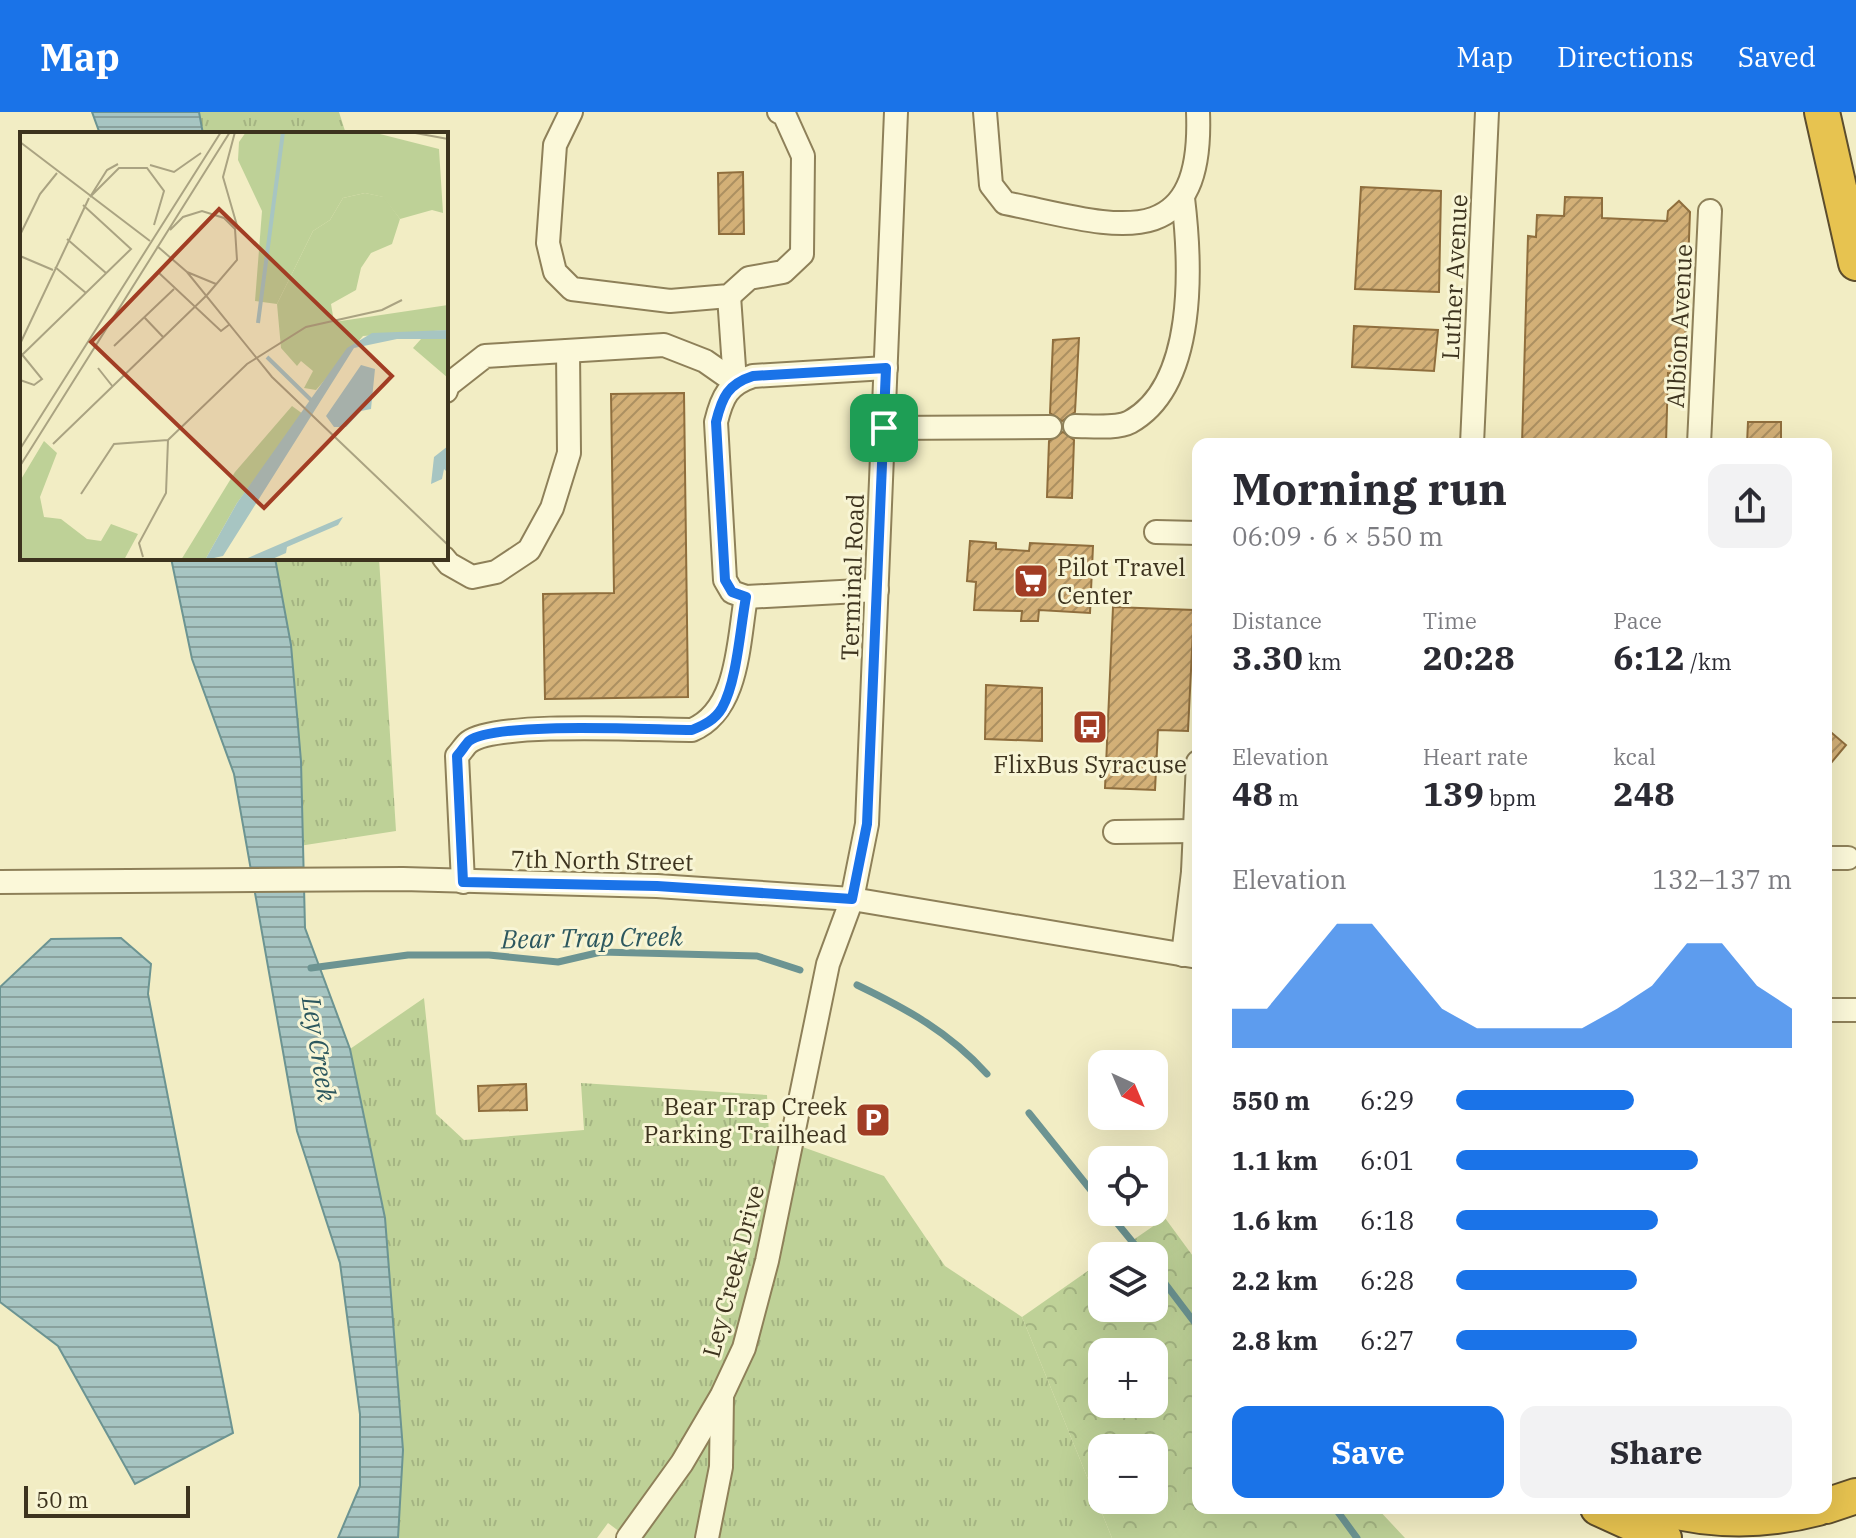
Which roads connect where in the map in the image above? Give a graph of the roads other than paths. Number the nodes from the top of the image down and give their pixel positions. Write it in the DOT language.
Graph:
graph roads {
  1 [pos="571,112"];
  2 [pos="779,112"];
  3 [pos="896,112"];
  4 [pos="985,112"];
  5 [pos="1198,112"];
  6 [pos="1487,112"];
  7 [pos="1822,112"];
  8 [pos="1183,198"];
  9 [pos="1710,211"];
  10 [pos="1856,263"];
  11 [pos="729,296"];
  12 [pos="568,351"];
  13 [pos="886,368"];
  14 [pos="744,379"];
  15 [pos="448,385"];
  16 [pos="1075,426"];
  17 [pos="1050,427"];
  18 [pos="884,428"];
  19 [pos="1472,438"];
  20 [pos="1699,438"];
  21 [pos="1156,532"];
  22 [pos="1192,533"];
  23 [pos="446,560"];
  24 [pos="877,590"];
  25 [pos="746,597"];
  26 [pos="1192,831"];
  27 [pos="1115,832"];
  28 [pos="0,882"];
  29 [pos="463,882"];
  30 [pos="852,899"];
  31 [pos="1191,956"];
  32 [pos="1832,1010"];
  33 [pos="1856,1010"];
  34 [pos="722,1395"];
  35 [pos="1856,1496"];
  36 [pos="1832,1504"];
  37 [pos="1611,1514"];
  38 [pos="1696,1514"];
  39 [pos="1795,1514"];
  40 [pos="628,1538"];
  41 [pos="707,1538"];
  42 [pos="1664,1538"];
  1 -- 11 [label="street"];
  2 -- 11 [label="street"];
  3 -- 13 [label="street, Terminal Road"];
  4 -- 8 [label="street"];
  5 -- 8 [label="street"];
  6 -- 19 [label="street, Luther Avenue"];
  7 -- 10 [label="highway"];
  8 -- 16 [label="street"];
  9 -- 20 [label="street, Albion Avenue"];
  11 -- 14 [label="street"];
  12 -- 14 [label="street"];
  12 -- 15 [label="street"];
  12 -- 23 [label="street"];
  13 -- 14 [label="street"];
  13 -- 18 [label="street, Terminal Road"];
  14 -- 25 [label="street"];
  17 -- 18 [label="street"];
  18 -- 24 [label="street, Terminal Road"];
  21 -- 22 [label="street"];
  24 -- 25 [label="street"];
  24 -- 30 [label="street, Terminal Road"];
  25 -- 29 [label="street"];
  26 -- 27 [label="street"];
  28 -- 29 [label="street, 7th North Street"];
  29 -- 30 [label="street, 7th North Street"];
  30 -- 31 [label="street, 7th North Street"];
  30 -- 34 [label="street, Ley Creek Drive"];
  32 -- 33 [label="street"];
  34 -- 40 [label="street, Ley Creek Drive"];
  34 -- 41 [label="street"];
  35 -- 36 [label="highway"];
  37 -- 42 [label="highway"];
  38 -- 39 [label="highway"];
}
